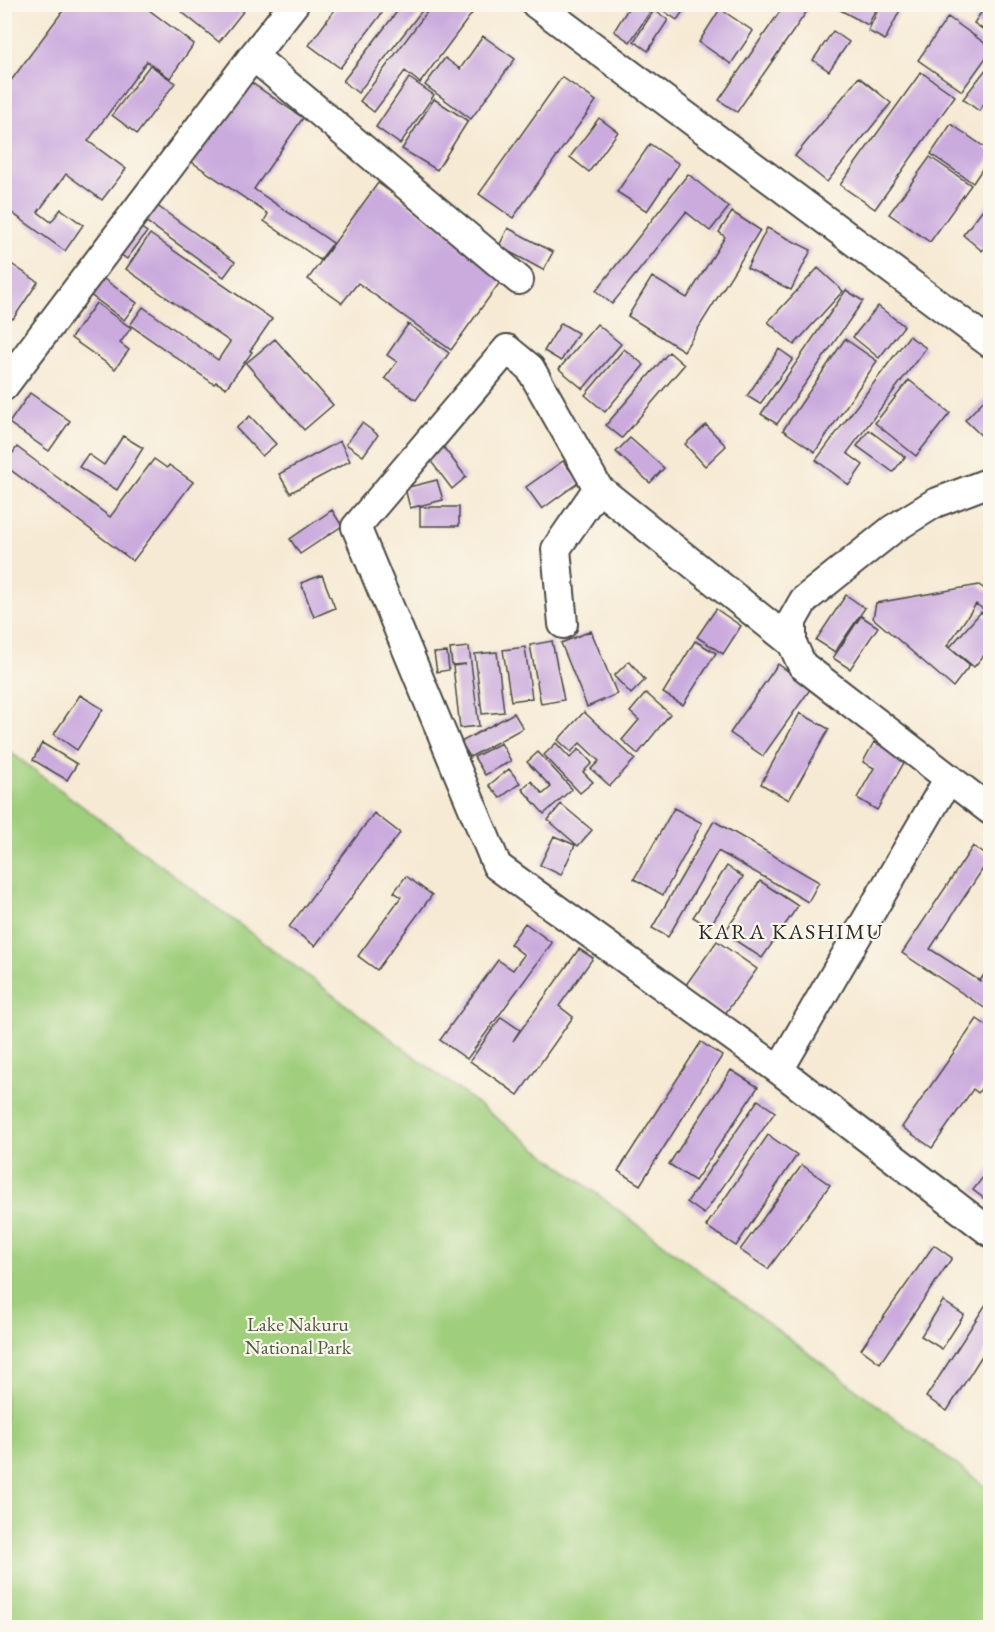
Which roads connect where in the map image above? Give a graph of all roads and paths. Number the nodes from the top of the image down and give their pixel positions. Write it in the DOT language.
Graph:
graph roads {
  1 [pos="294,4"];
  2 [pos="536,4"];
  3 [pos="253,56"];
  4 [pos="519,279"];
  5 [pos="990,343"];
  6 [pos="4,386"];
  7 [pos="990,482"];
  8 [pos="598,488"];
  9 [pos="563,624"];
  10 [pos="792,643"];
  11 [pos="949,778"];
  12 [pos="990,810"];
  13 [pos="778,1070"];
  14 [pos="990,1232"];
  1 -- 3 [label="street"];
  2 -- 5 [label="street"];
  3 -- 4 [label="street"];
  3 -- 6 [label="street"];
  7 -- 10 [label="street"];
  8 -- 9 [label="street"];
  8 -- 10 [label="street"];
  8 -- 13 [label="street"];
  10 -- 11 [label="street"];
  11 -- 12 [label="street"];
  11 -- 13 [label="street"];
  13 -- 14 [label="street"];
}
